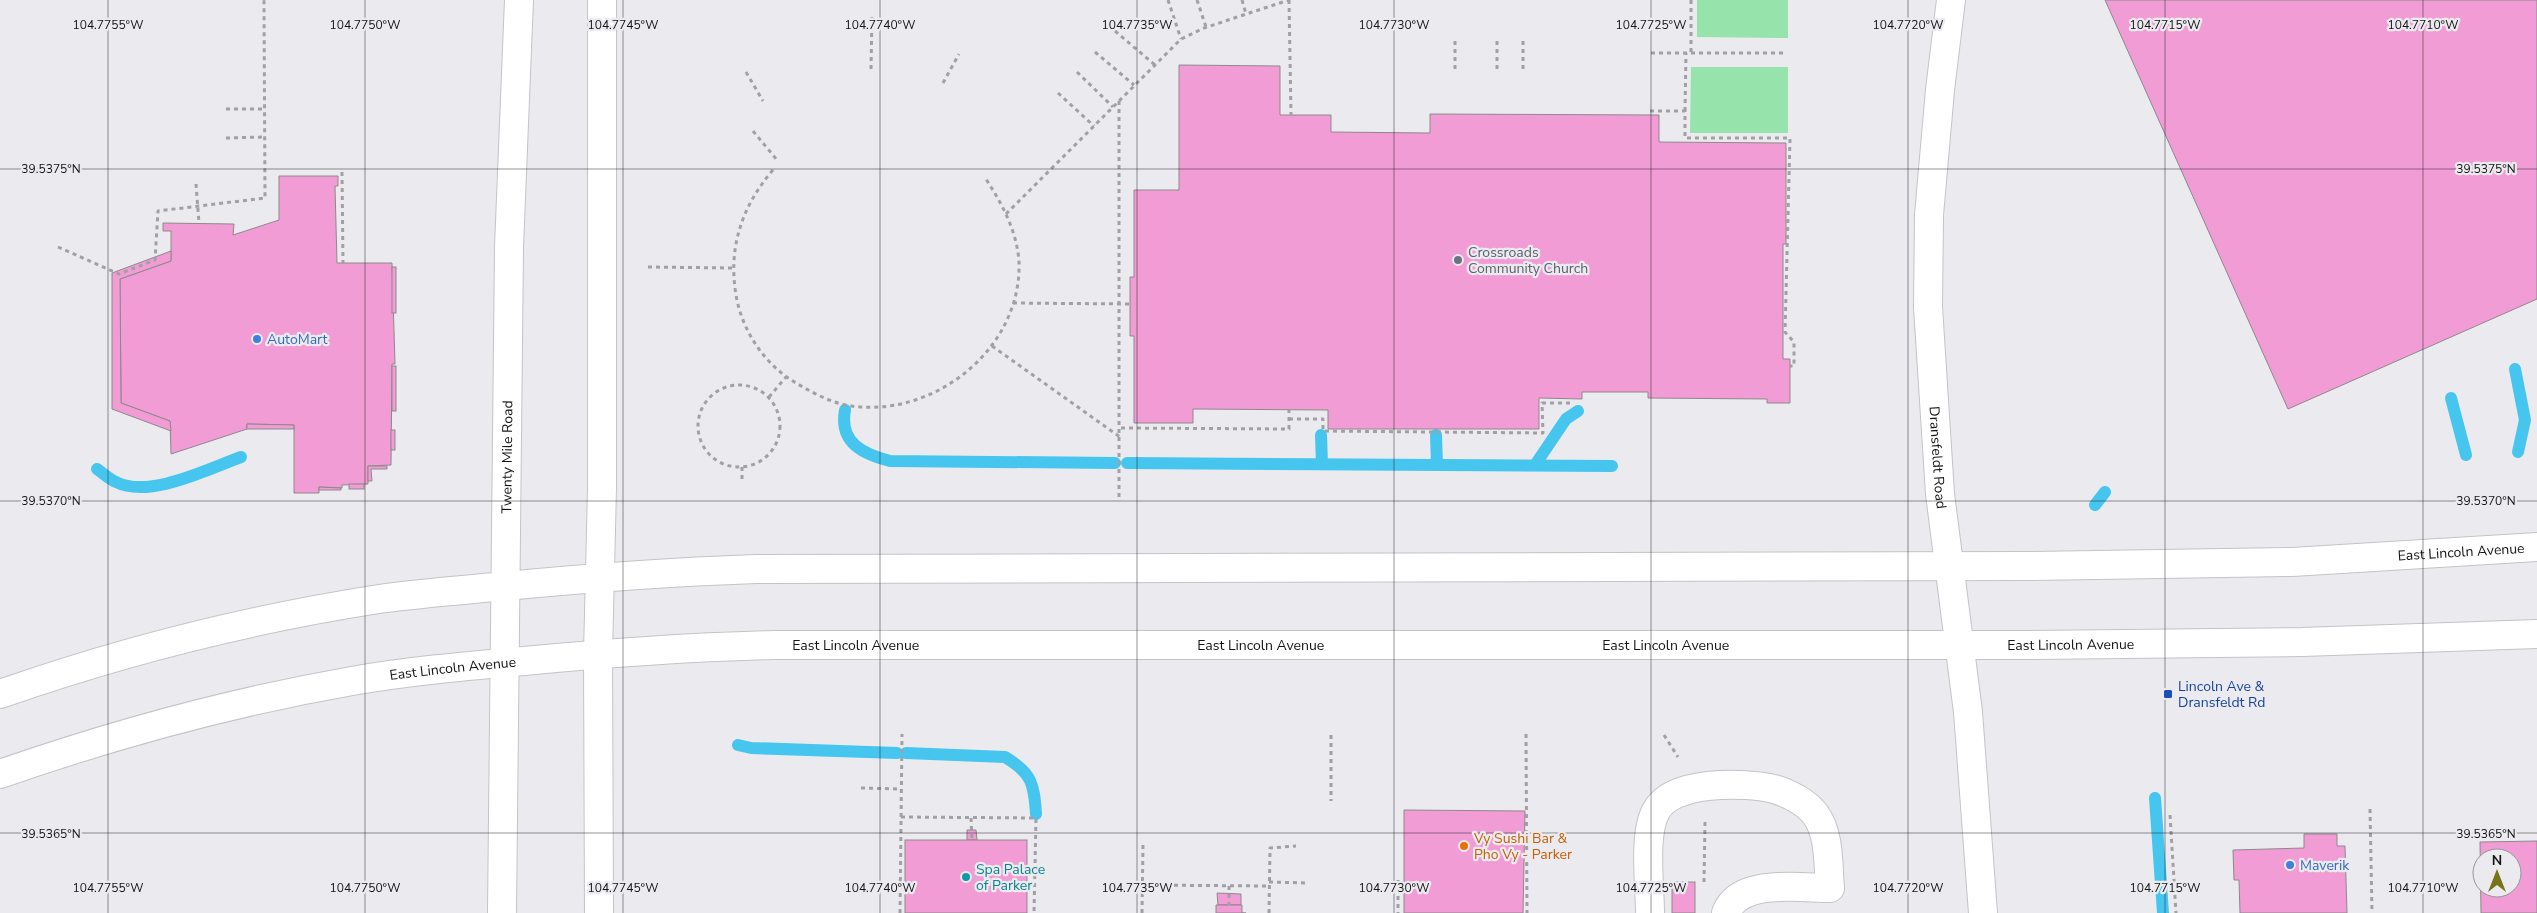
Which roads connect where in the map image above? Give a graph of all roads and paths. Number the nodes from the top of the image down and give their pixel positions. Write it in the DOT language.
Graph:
graph roads {
  1 [pos="264,0"];
  2 [pos="519,0"];
  3 [pos="602,0"];
  4 [pos="1168,0"];
  5 [pos="1197,0"];
  6 [pos="1242,0"];
  7 [pos="1289,0"];
  8 [pos="1691,0"];
  9 [pos="1951,0"];
  10 [pos="872,14"];
  11 [pos="1246,14"];
  12 [pos="1206,27"];
  13 [pos="1115,31"];
  14 [pos="1181,39"];
  15 [pos="1455,41"];
  16 [pos="1497,42"];
  17 [pos="1523,42"];
  18 [pos="1095,52"];
  19 [pos="1651,53"];
  20 [pos="1686,53"];
  21 [pos="1691,53"];
  22 [pos="1783,53"];
  23 [pos="959,54"];
  24 [pos="1155,65"];
  25 [pos="871,69"];
  26 [pos="1455,69"];
  27 [pos="1497,70"];
  28 [pos="1523,70"];
  29 [pos="746,72"];
  30 [pos="1077,72"];
  31 [pos="943,83"];
  32 [pos="1134,85"];
  33 [pos="1058,93"];
  34 [pos="763,101"];
  35 [pos="1119,101"];
  36 [pos="1113,106"];
  37 [pos="226,108"];
  38 [pos="264,108"];
  39 [pos="1650,111"];
  40 [pos="1685,111"];
  41 [pos="1291,114"];
  42 [pos="1094,126"];
  43 [pos="753,131"];
  44 [pos="264,137"];
  45 [pos="226,138"];
  46 [pos="777,160"];
  47 [pos="773,170"];
  48 [pos="342,172"];
  49 [pos="986,179"];
  50 [pos="196,184"];
  51 [pos="197,206"];
  52 [pos="1006,214"];
  53 [pos="199,224"];
  54 [pos="58,247"];
  55 [pos="343,263"];
  56 [pos="648,267"];
  57 [pos="733,268"];
  58 [pos="1013,303"];
  59 [pos="1120,304"];
  60 [pos="1130,304"];
  61 [pos="992,346"];
  62 [pos="1790,366"];
  63 [pos="786,377"];
  64 [pos="769,398"];
  65 [pos="1572,403"];
  66 [pos="1289,410"];
  67 [pos="1289,419"];
  68 [pos="1121,428"];
  69 [pos="1121,437"];
  70 [pos="742,466"];
  71 [pos="742,481"];
  72 [pos="1119,500"];
  73 [pos="2537,547"];
  74 [pos="1948,566"];
  75 [pos="600,577"];
  76 [pos="504,586"];
  77 [pos="2537,634"];
  78 [pos="1959,644"];
  79 [pos="598,654"];
  80 [pos="503,662"];
  81 [pos="0,694"];
  82 [pos="902,734"];
  83 [pos="1526,734"];
  84 [pos="1331,735"];
  85 [pos="1664,735"];
  86 [pos="1683,764"];
  87 [pos="0,774"];
  88 [pos="861,788"];
  89 [pos="901,789"];
  90 [pos="1331,801"];
  91 [pos="2370,809"];
  92 [pos="2170,814"];
  93 [pos="1705,815"];
  94 [pos="901,817"];
  95 [pos="971,818"];
  96 [pos="972,840"];
  97 [pos="1142,844"];
  98 [pos="1296,846"];
  99 [pos="1398,880"];
  100 [pos="1309,883"];
  101 [pos="1269,884"];
  102 [pos="1704,884"];
  103 [pos="1142,885"];
  104 [pos="1230,886"];
  105 [pos="1752,901"];
  106 [pos="1230,905"];
  107 [pos="502,913"];
  108 [pos="598,913"];
  109 [pos="900,913"];
  110 [pos="1034,913"];
  111 [pos="1142,913"];
  112 [pos="1269,913"];
  113 [pos="1398,913"];
  114 [pos="1527,913"];
  115 [pos="1650,913"];
  116 [pos="1726,913"];
  117 [pos="1983,913"];
  118 [pos="2176,913"];
  119 [pos="2372,913"];
  1 -- 38 [label="path"];
  2 -- 76 [label="main road, Twenty Mile Road"];
  3 -- 75 [label="main road"];
  4 -- 14 [label="path"];
  5 -- 12 [label="path"];
  6 -- 11 [label="path"];
  7 -- 11 [label="path"];
  7 -- 41 [label="path"];
  8 -- 21 [label="path"];
  9 -- 74 [label="main road, Dransfeldt Road"];
  10 -- 25 [label="path"];
  11 -- 12 [label="path"];
  12 -- 14 [label="path"];
  13 -- 24 [label="path"];
  14 -- 24 [label="path"];
  15 -- 26 [label="path"];
  16 -- 27 [label="path"];
  17 -- 28 [label="path"];
  18 -- 32 [label="path"];
  19 -- 20 [label="path"];
  20 -- 21 [label="path"];
  20 -- 40 [label="path"];
  21 -- 22 [label="path"];
  23 -- 31 [label="path"];
  24 -- 32 [label="path"];
  29 -- 34 [label="path"];
  30 -- 36 [label="path"];
  32 -- 35 [label="path"];
  33 -- 42 [label="path"];
  35 -- 36 [label="path"];
  35 -- 59 [label="path"];
  36 -- 42 [label="path"];
  37 -- 38 [label="path"];
  38 -- 44 [label="path"];
  39 -- 40 [label="path"];
  40 -- 62 [label="path"];
  42 -- 52 [label="path"];
  43 -- 46 [label="path"];
  44 -- 45 [label="path"];
  44 -- 51 [label="path"];
  47 -- 57 [label="path"];
  48 -- 55 [label="path"];
  49 -- 52 [label="path"];
  50 -- 51 [label="path"];
  51 -- 53 [label="path"];
  51 -- 54 [label="path"];
  52 -- 58 [label="path"];
  56 -- 57 [label="path"];
  57 -- 63 [label="path"];
  58 -- 59 [label="path"];
  58 -- 61 [label="path"];
  59 -- 60 [label="path"];
  59 -- 68 [label="path"];
  61 -- 63 [label="path"];
  61 -- 69 [label="path"];
  63 -- 64 [label="path"];
  64 -- 70 [label="path"];
  64 -- 70 [label="path"];
  65 -- 67 [label="path"];
  66 -- 67 [label="path"];
  67 -- 68 [label="path"];
  68 -- 69 [label="path"];
  69 -- 72 [label="path"];
  70 -- 71 [label="path"];
  73 -- 74 [label="main road, East Lincoln Avenue"];
  74 -- 75 [label="main road, East Lincoln Avenue"];
  74 -- 78 [label="main road, Dransfeldt Road"];
  75 -- 76 [label="main road, East Lincoln Avenue"];
  75 -- 79 [label="main road"];
  76 -- 80 [label="main road, Twenty Mile Road"];
  76 -- 81 [label="main road, East Lincoln Avenue"];
  77 -- 78 [label="main road, East Lincoln Avenue"];
  78 -- 79 [label="main road, East Lincoln Avenue"];
  78 -- 117 [label="main road, Dransfeldt Road"];
  79 -- 80 [label="main road, East Lincoln Avenue"];
  79 -- 108 [label="main road"];
  80 -- 87 [label="main road, East Lincoln Avenue"];
  80 -- 107 [label="main road, Twenty Mile Road"];
  82 -- 89 [label="path"];
  83 -- 114 [label="path"];
  84 -- 90 [label="path"];
  85 -- 86 [label="path"];
  88 -- 89 [label="path"];
  89 -- 94 [label="path"];
  91 -- 119 [label="path"];
  92 -- 118 [label="path"];
  93 -- 102 [label="path"];
  94 -- 95 [label="path"];
  94 -- 109 [label="path"];
  95 -- 96 [label="path"];
  95 -- 110 [label="path"];
  97 -- 103 [label="path"];
  98 -- 101 [label="path"];
  99 -- 113 [label="path"];
  100 -- 101 [label="path"];
  101 -- 104 [label="path"];
  101 -- 112 [label="path"];
  103 -- 104 [label="path"];
  103 -- 111 [label="path"];
  104 -- 106 [label="path"];
  105 -- 115 [label="main road"];
  105 -- 116 [label="main road"];
}
